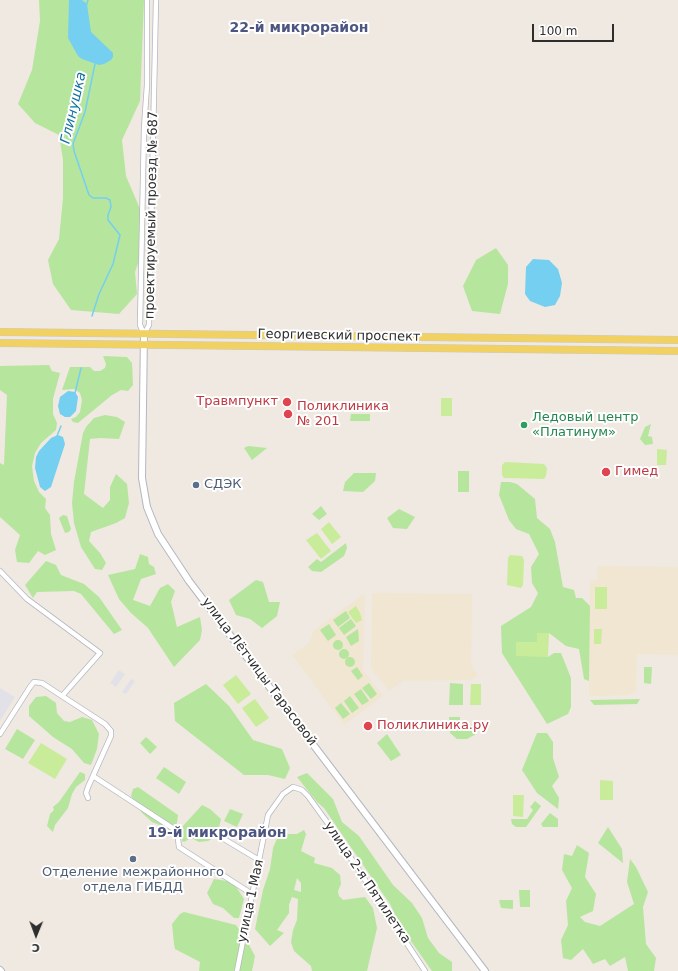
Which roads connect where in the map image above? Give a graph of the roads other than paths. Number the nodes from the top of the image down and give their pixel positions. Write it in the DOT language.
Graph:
graph roads {
  1 [pos="147,0"];
  2 [pos="156,0"];
  3 [pos="0,332"];
  4 [pos="144,334"];
  5 [pos="611,339"];
  6 [pos="678,340"];
  7 [pos="0,343"];
  8 [pos="144,345"];
  9 [pos="610,351"];
  10 [pos="678,351"];
  11 [pos="0,571"];
  12 [pos="62,696"];
  13 [pos="0,734"];
  14 [pos="93,776"];
  15 [pos="308,796"];
  16 [pos="88,798"];
  17 [pos="219,836"];
  18 [pos="259,860"];
  19 [pos="252,894"];
  20 [pos="237,971"];
  21 [pos="426,971"];
  22 [pos="485,971"];
  1 -- 4 [label="street, проектируемый проезд № 687"];
  2 -- 4 [label="street, проектируемый проезд № 687"];
  3 -- 4 [label="main road, Георгиевский проспект"];
  4 -- 5 [label="main road, Георгиевский проспект"];
  4 -- 8 [label="main road, улица Лётчицы Тарасовой"];
  5 -- 6 [label="main road, Георгиевский проспект"];
  5 -- 9 [label="street"];
  7 -- 8 [label="main road, Георгиевский проспект"];
  8 -- 9 [label="main road, Георгиевский проспект"];
  8 -- 22 [label="main road, улица Лётчицы Тарасовой"];
  9 -- 10 [label="main road, Георгиевский проспект"];
  11 -- 12 [label="street"];
  12 -- 13 [label="street"];
  12 -- 14 [label="street"];
  14 -- 16 [label="street"];
  14 -- 19 [label="street"];
  15 -- 18 [label="street, улица 1 Мая"];
  15 -- 21 [label="street, улица 2-я Пятилетка"];
  17 -- 18 [label="street"];
  18 -- 19 [label="street, улица 1 Мая"];
  19 -- 20 [label="street, улица 1 Мая"];
}
